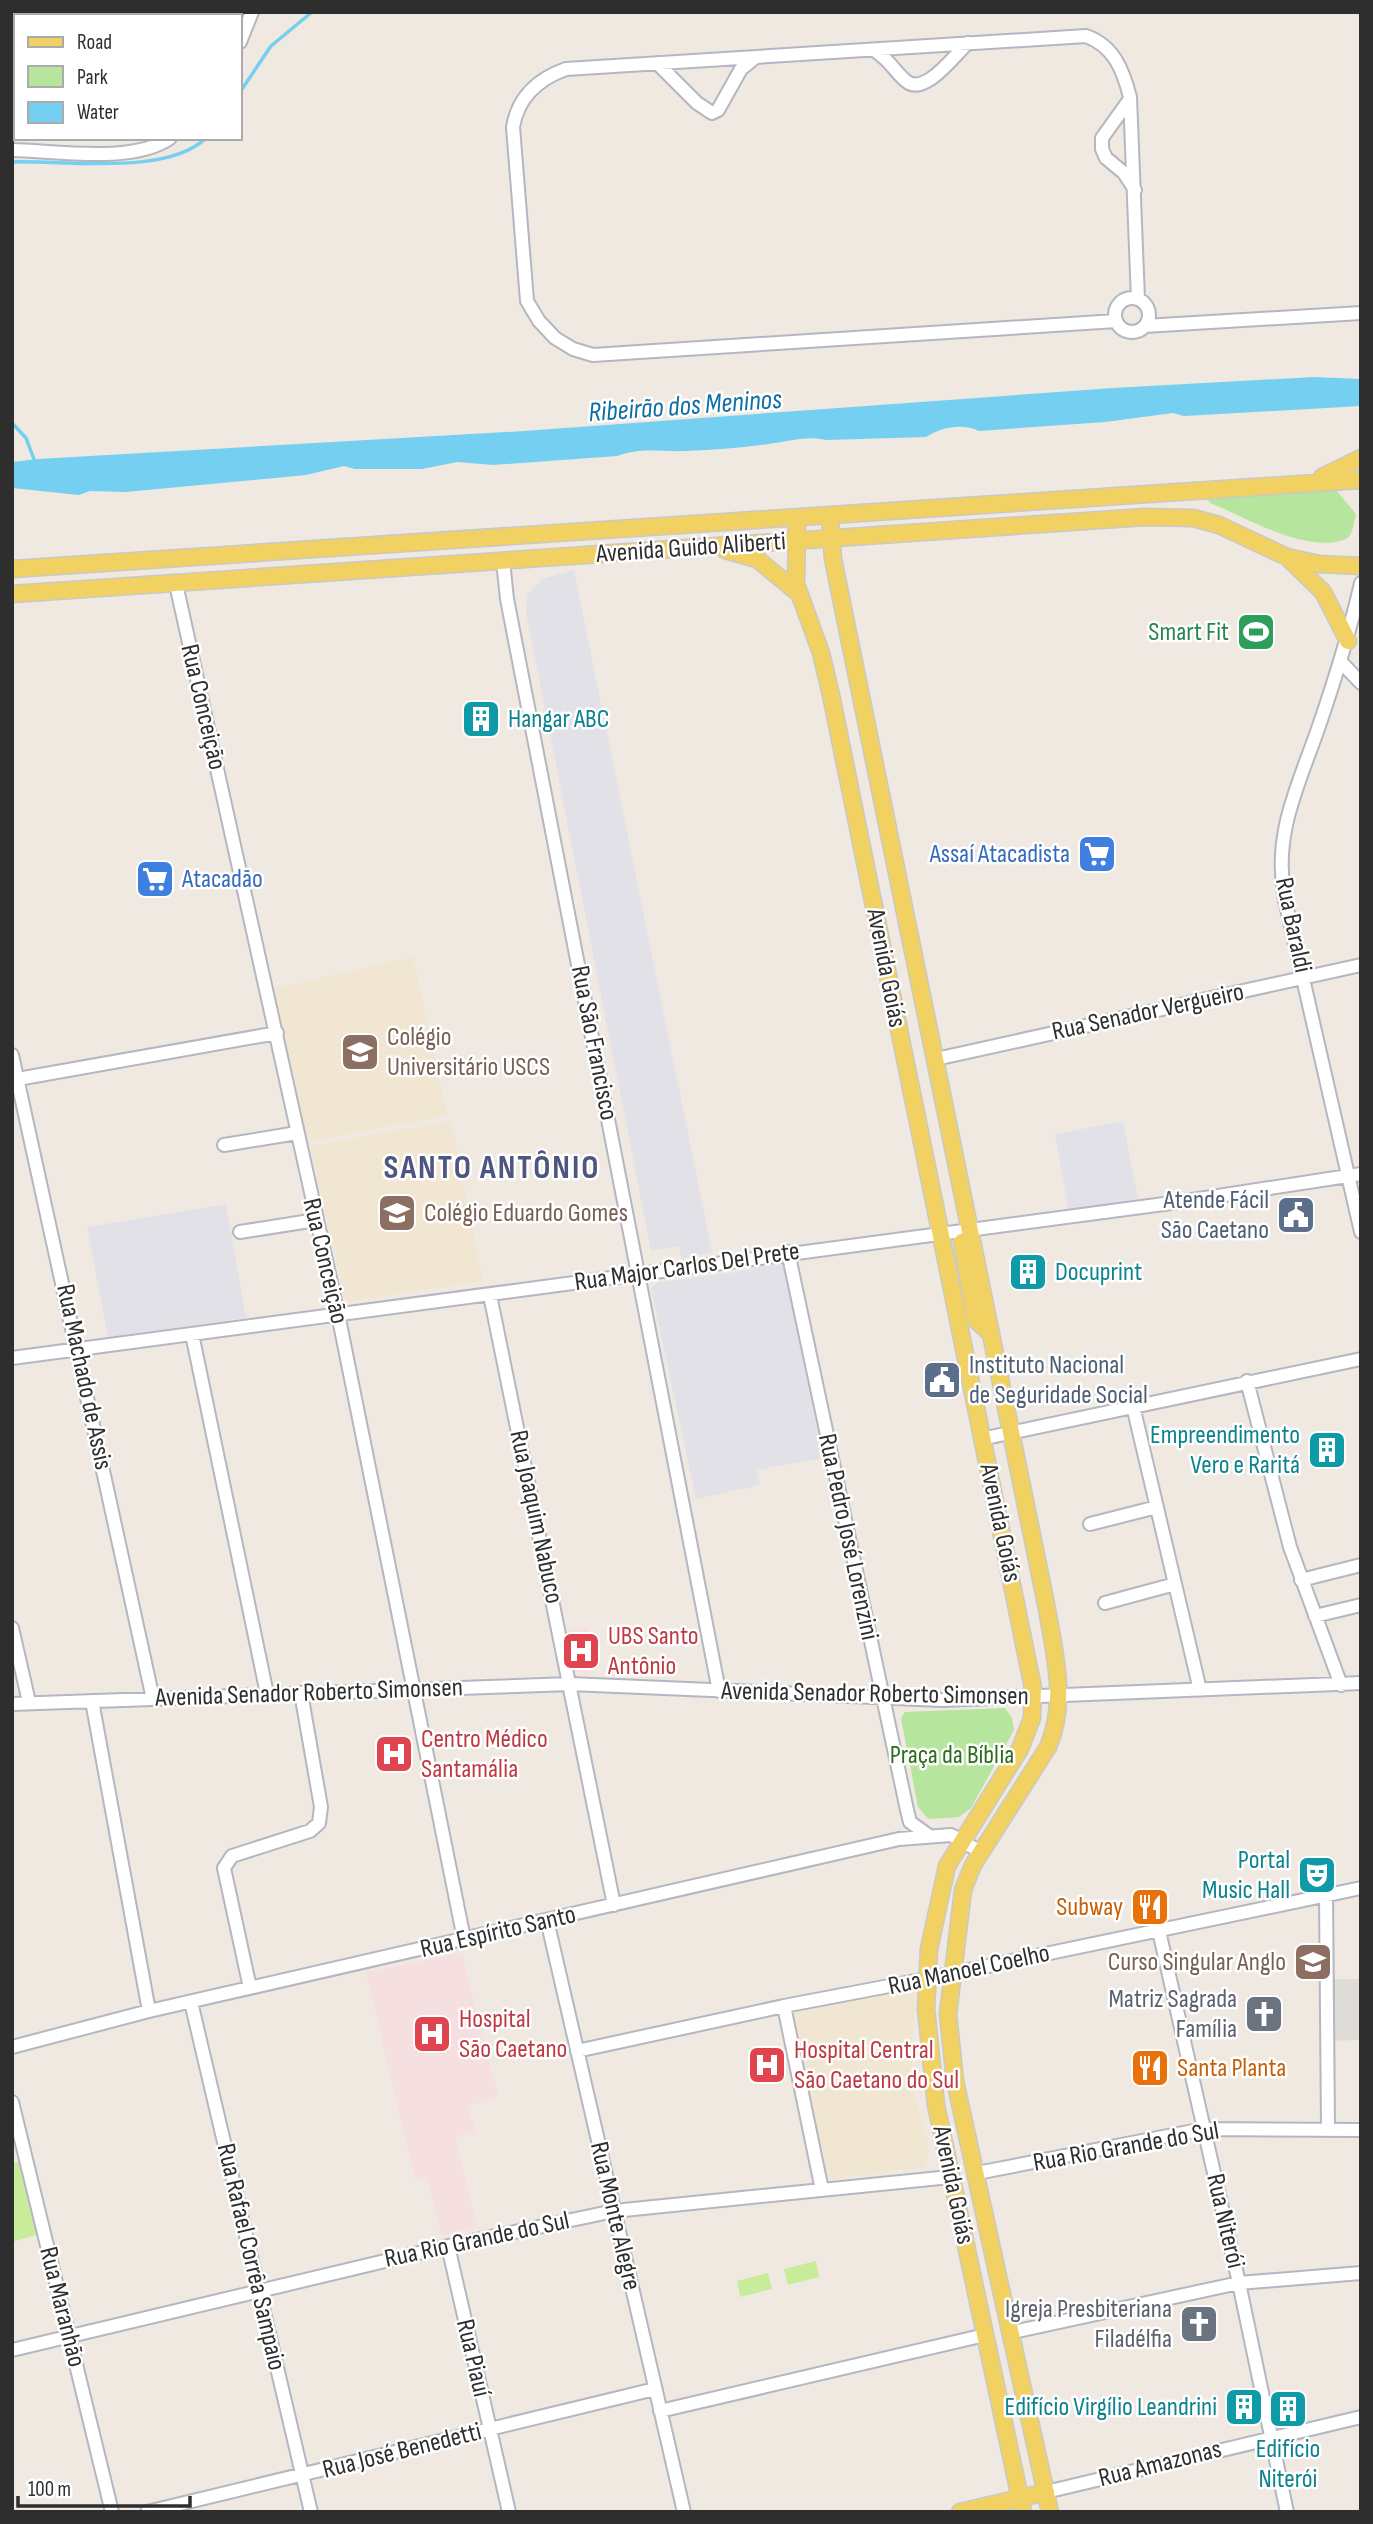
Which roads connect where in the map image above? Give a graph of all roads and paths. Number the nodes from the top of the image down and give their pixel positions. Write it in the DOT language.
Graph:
graph roads {
  1 [pos="252,12"];
  2 [pos="242,37"];
  3 [pos="968,42"];
  4 [pos="874,50"];
  5 [pos="756,57"];
  6 [pos="657,62"];
  7 [pos="1130,99"];
  8 [pos="166,140"];
  9 [pos="13,150"];
  10 [pos="1135,190"];
  11 [pos="1138,299"];
  12 [pos="1361,313"];
  13 [pos="1116,321"];
  14 [pos="1146,326"];
  15 [pos="1361,458"];
  16 [pos="1361,480"];
  17 [pos="1307,482"];
  18 [pos="830,517"];
  19 [pos="797,519"];
  20 [pos="534,536"];
  21 [pos="832,538"];
  22 [pos="794,541"];
  23 [pos="709,547"];
  24 [pos="1287,558"];
  25 [pos="503,561"];
  26 [pos="1361,566"];
  27 [pos="12,569"];
  28 [pos="1361,583"];
  29 [pos="176,584"];
  30 [pos="798,593"];
  31 [pos="12,594"];
  32 [pos="1348,640"];
  33 [pos="1341,662"];
  34 [pos="1361,683"];
  35 [pos="1361,965"];
  36 [pos="1304,978"];
  37 [pos="276,1032"];
  38 [pos="12,1055"];
  39 [pos="936,1059"];
  40 [pos="15,1080"];
  41 [pos="297,1133"];
  42 [pos="224,1145"];
  43 [pos="1355,1176"];
  44 [pos="316,1220"];
  45 [pos="965,1230"];
  46 [pos="240,1232"];
  47 [pos="1361,1232"];
  48 [pos="940,1234"];
  49 [pos="789,1252"];
  50 [pos="639,1275"];
  51 [pos="490,1295"];
  52 [pos="338,1314"];
  53 [pos="192,1334"];
  54 [pos="78,1350"];
  55 [pos="12,1358"];
  56 [pos="1361,1359"];
  57 [pos="1247,1381"];
  58 [pos="1133,1406"];
  59 [pos="1010,1432"];
  60 [pos="981,1439"];
  61 [pos="1157,1507"];
  62 [pos="1090,1524"];
  63 [pos="1361,1565"];
  64 [pos="1301,1580"];
  65 [pos="1175,1584"];
  66 [pos="1105,1602"];
  67 [pos="1361,1605"];
  68 [pos="1315,1616"];
  69 [pos="12,1628"];
  70 [pos="1361,1683"];
  71 [pos="570,1684"];
  72 [pos="1341,1685"];
  73 [pos="414,1688"];
  74 [pos="1200,1690"];
  75 [pos="719,1691"];
  76 [pos="301,1693"];
  77 [pos="267,1694"];
  78 [pos="1033,1697"];
  79 [pos="1059,1697"];
  80 [pos="153,1699"];
  81 [pos="881,1699"];
  82 [pos="92,1701"];
  83 [pos="29,1702"];
  84 [pos="12,1704"];
  85 [pos="910,1822"];
  86 [pos="928,1835"];
  87 [pos="899,1839"];
  88 [pos="961,1839"];
  89 [pos="981,1852"];
  90 [pos="1361,1888"];
  91 [pos="1326,1895"];
  92 [pos="614,1905"];
  93 [pos="547,1920"];
  94 [pos="1159,1931"];
  95 [pos="464,1940"];
  96 [pos="951,1973"];
  97 [pos="926,1979"];
  98 [pos="250,1988"];
  99 [pos="191,2002"];
  100 [pos="785,2006"];
  101 [pos="149,2011"];
  102 [pos="12,2048"];
  103 [pos="578,2051"];
  104 [pos="12,2102"];
  105 [pos="1204,2129"];
  106 [pos="1328,2129"];
  107 [pos="1361,2130"];
  108 [pos="977,2174"];
  109 [pos="950,2177"];
  110 [pos="822,2190"];
  111 [pos="614,2211"];
  112 [pos="448,2246"];
  113 [pos="1361,2273"];
  114 [pos="1239,2283"];
  115 [pos="259,2291"];
  116 [pos="1013,2332"];
  117 [pos="69,2335"];
  118 [pos="985,2335"];
  119 [pos="12,2350"];
  120 [pos="655,2389"];
  121 [pos="660,2411"];
  122 [pos="1361,2417"];
  123 [pos="490,2429"];
  124 [pos="1271,2438"];
  125 [pos="303,2475"];
  126 [pos="1046,2492"];
  127 [pos="1021,2505"];
  128 [pos="112,2512"];
  129 [pos="148,2512"];
  130 [pos="311,2512"];
  131 [pos="509,2512"];
  132 [pos="684,2512"];
  133 [pos="960,2512"];
  134 [pos="1050,2512"];
  135 [pos="1287,2512"];
  1 -- 2 [label="street"];
  3 -- 4 [label="street"];
  3 -- 4 [label="street"];
  3 -- 7 [label="street"];
  4 -- 5 [label="street"];
  5 -- 6 [label="street"];
  5 -- 6 [label="street"];
  6 -- 13 [label="street"];
  7 -- 10 [label="street"];
  7 -- 10 [label="street"];
  8 -- 9 [label="street"];
  10 -- 11 [label="street"];
  11 -- 13 [label="street"];
  11 -- 14 [label="street"];
  12 -- 14 [label="street"];
  13 -- 14 [label="street"];
  15 -- 17 [label="main road"];
  16 -- 17 [label="main road, Avenida Guido Aliberti"];
  17 -- 18 [label="main road, Avenida Guido Aliberti"];
  18 -- 19 [label="main road, Avenida Guido Aliberti"];
  18 -- 21 [label="main road, Avenida Goiás"];
  19 -- 20 [label="main road, Avenida Guido Aliberti"];
  19 -- 22 [label="main road, Avenida Goiás"];
  20 -- 25 [label="main road"];
  20 -- 27 [label="main road, Avenida Guido Aliberti"];
  21 -- 22 [label="main road, Avenida Guido Aliberti"];
  21 -- 24 [label="main road, Avenida Guido Aliberti"];
  21 -- 39 [label="main road, Avenida Goiás"];
  22 -- 23 [label="main road, Avenida Guido Aliberti"];
  22 -- 30 [label="main road, Avenida Goiás"];
  23 -- 25 [label="main road, Avenida Guido Aliberti"];
  23 -- 30 [label="main road"];
  24 -- 26 [label="main road, Avenida Guido Aliberti"];
  24 -- 32 [label="main road"];
  25 -- 29 [label="main road, Avenida Guido Aliberti"];
  25 -- 50 [label="street, Rua São Francisco"];
  28 -- 32 [label="street, Rua Baraldi"];
  29 -- 31 [label="main road, Avenida Guido Aliberti"];
  29 -- 37 [label="street, Rua Conceição"];
  30 -- 48 [label="main road, Avenida Goiás"];
  32 -- 33 [label="street, Rua Baraldi"];
  33 -- 34 [label="street"];
  33 -- 36 [label="street, Rua Baraldi"];
  35 -- 36 [label="street, Rua Senador Vergueiro"];
  36 -- 39 [label="street, Rua Senador Vergueiro"];
  36 -- 43 [label="street, Rua Baraldi"];
  37 -- 40 [label="street"];
  37 -- 41 [label="street, Rua Conceição"];
  38 -- 40 [label="street, Rua Machado de Assis"];
  39 -- 45 [label="main road, Avenida Goiás"];
  40 -- 54 [label="street, Rua Machado de Assis"];
  41 -- 42 [label="street"];
  41 -- 44 [label="street, Rua Conceição"];
  43 -- 45 [label="street, Rua Major Carlos Del Prete"];
  43 -- 47 [label="street, Rua Baraldi"];
  44 -- 46 [label="street"];
  44 -- 52 [label="street, Rua Conceição"];
  45 -- 48 [label="street, Rua Major Carlos Del Prete"];
  45 -- 59 [label="main road, Avenida Goiás"];
  48 -- 49 [label="street, Rua Major Carlos Del Prete"];
  48 -- 60 [label="main road, Avenida Goiás"];
  49 -- 50 [label="street, Rua Major Carlos Del Prete"];
  49 -- 81 [label="street, Rua Pedro José Lorenzini"];
  50 -- 51 [label="street, Rua Major Carlos Del Prete"];
  50 -- 75 [label="street, Rua São Francisco"];
  51 -- 52 [label="street, Rua Major Carlos Del Prete"];
  51 -- 71 [label="street, Rua Joaquim Nabuco"];
  52 -- 53 [label="street, Rua Major Carlos Del Prete"];
  52 -- 73 [label="street, Rua Conceição"];
  53 -- 54 [label="street, Rua Major Carlos Del Prete"];
  53 -- 77 [label="street"];
  54 -- 55 [label="street, Rua Major Carlos Del Prete"];
  54 -- 80 [label="street, Rua Machado de Assis"];
  56 -- 57 [label="street"];
  57 -- 58 [label="street"];
  57 -- 64 [label="street"];
  58 -- 59 [label="street"];
  58 -- 61 [label="street"];
  59 -- 60 [label="street"];
  59 -- 79 [label="main road, Avenida Goiás"];
  60 -- 78 [label="main road, Avenida Goiás"];
  61 -- 62 [label="street"];
  61 -- 65 [label="street"];
  63 -- 64 [label="street"];
  64 -- 68 [label="street"];
  65 -- 66 [label="street"];
  65 -- 74 [label="street"];
  67 -- 68 [label="street"];
  68 -- 72 [label="street"];
  69 -- 83 [label="street"];
  70 -- 72 [label="street, Avenida Senador Roberto Simonsen"];
  71 -- 73 [label="street, Avenida Senador Roberto Simonsen"];
  71 -- 75 [label="street, Avenida Senador Roberto Simonsen"];
  71 -- 92 [label="street, Rua Joaquim Nabuco"];
  72 -- 74 [label="street, Avenida Senador Roberto Simonsen"];
  73 -- 76 [label="street, Avenida Senador Roberto Simonsen"];
  73 -- 95 [label="street, Rua Conceição"];
  74 -- 79 [label="street, Avenida Senador Roberto Simonsen"];
  75 -- 81 [label="street, Avenida Senador Roberto Simonsen"];
  76 -- 77 [label="street, Avenida Senador Roberto Simonsen"];
  76 -- 98 [label="street"];
  77 -- 80 [label="street, Avenida Senador Roberto Simonsen"];
  78 -- 79 [label="street, Avenida Senador Roberto Simonsen"];
  78 -- 81 [label="street, Avenida Senador Roberto Simonsen"];
  78 -- 88 [label="main road, Avenida Goiás"];
  79 -- 89 [label="main road, Avenida Goiás"];
  80 -- 82 [label="street, Avenida Senador Roberto Simonsen"];
  81 -- 85 [label="street, Rua Pedro José Lorenzini"];
  82 -- 83 [label="street, Avenida Senador Roberto Simonsen"];
  82 -- 101 [label="street"];
  83 -- 84 [label="street, Avenida Senador Roberto Simonsen"];
  85 -- 86 [label="street"];
  85 -- 87 [label="street"];
  86 -- 87 [label="street, Rua Espírito Santo"];
  86 -- 88 [label="street, Rua Espírito Santo"];
  87 -- 92 [label="street, Rua Espírito Santo"];
  88 -- 89 [label="street, Rua Espírito Santo"];
  88 -- 97 [label="main road, Avenida Goiás"];
  89 -- 96 [label="main road, Avenida Goiás"];
  90 -- 91 [label="street, Rua Manoel Coelho"];
  91 -- 94 [label="street, Rua Manoel Coelho"];
  91 -- 106 [label="street"];
  92 -- 93 [label="street, Rua Espírito Santo"];
  93 -- 95 [label="street, Rua Espírito Santo"];
  93 -- 103 [label="street, Rua Monte Alegre"];
  94 -- 96 [label="street, Rua Manoel Coelho"];
  94 -- 105 [label="street, Rua Niterói"];
  95 -- 98 [label="street, Rua Espírito Santo"];
  96 -- 97 [label="street, Rua Manoel Coelho"];
  96 -- 108 [label="main road, Avenida Goiás"];
  97 -- 100 [label="street, Rua Manoel Coelho"];
  97 -- 109 [label="main road, Avenida Goiás"];
  98 -- 99 [label="street, Rua Espírito Santo"];
  99 -- 101 [label="street, Rua Espírito Santo"];
  99 -- 115 [label="street, Rua Rafael Corrêa Sampaio"];
  100 -- 103 [label="street, Rua Manoel Coelho"];
  100 -- 110 [label="street"];
  101 -- 102 [label="street, Rua Espírito Santo"];
  103 -- 111 [label="street, Rua Monte Alegre"];
  104 -- 117 [label="street, Rua Maranhão"];
  105 -- 106 [label="street, Rua Rio Grande do Sul"];
  105 -- 108 [label="street, Rua Rio Grande do Sul"];
  105 -- 114 [label="street, Rua Niterói"];
  106 -- 107 [label="street, Rua Rio Grande do Sul"];
  108 -- 116 [label="main road, Avenida Goiás"];
  109 -- 110 [label="street, Rua Rio Grande do Sul"];
  109 -- 118 [label="main road, Avenida Goiás"];
  110 -- 111 [label="street, Rua Rio Grande do Sul"];
  111 -- 112 [label="street, Rua Rio Grande do Sul"];
  111 -- 120 [label="street, Rua Monte Alegre"];
  112 -- 115 [label="street, Rua Rio Grande do Sul"];
  112 -- 123 [label="street, Rua Piauí"];
  113 -- 114 [label="street"];
  114 -- 116 [label="street"];
  114 -- 124 [label="street, Rua Niterói"];
  115 -- 117 [label="street, Rua Rio Grande do Sul"];
  115 -- 125 [label="street, Rua Rafael Corrêa Sampaio"];
  116 -- 126 [label="main road, Avenida Goiás"];
  117 -- 119 [label="street, Rua Rio Grande do Sul"];
  117 -- 128 [label="street, Rua Maranhão"];
  118 -- 121 [label="street"];
  118 -- 127 [label="main road, Avenida Goiás"];
  120 -- 121 [label="street, Rua Monte Alegre"];
  120 -- 123 [label="street, Rua José Benedetti"];
  121 -- 132 [label="street, Rua Monte Alegre"];
  122 -- 124 [label="street, Rua Amazonas"];
  123 -- 125 [label="street, Rua José Benedetti"];
  123 -- 131 [label="street, Rua Piauí"];
  124 -- 126 [label="street, Rua Amazonas"];
  124 -- 135 [label="street, Rua Niterói"];
  125 -- 129 [label="street, Rua José Benedetti"];
  125 -- 130 [label="street, Rua Rafael Corrêa Sampaio"];
  126 -- 127 [label="main road, Rua Amazonas"];
  126 -- 134 [label="main road, Avenida Goiás"];
  127 -- 133 [label="main road, Rua Amazonas"];
}
